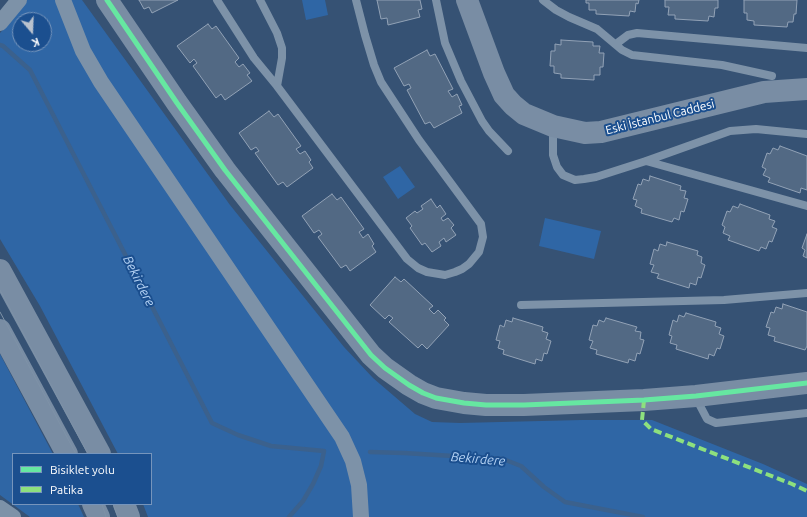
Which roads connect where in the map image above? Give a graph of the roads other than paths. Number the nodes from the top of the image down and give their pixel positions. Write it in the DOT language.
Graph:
graph roads {
  1 [pos="19,0"];
  2 [pos="63,0"];
  3 [pos="106,0"];
  4 [pos="217,0"];
  5 [pos="260,0"];
  6 [pos="356,0"];
  7 [pos="436,0"];
  8 [pos="467,0"];
  9 [pos="483,0"];
  10 [pos="543,0"];
  11 [pos="0,23"];
  12 [pos="616,44"];
  13 [pos="807,48"];
  14 [pos="807,75"];
  15 [pos="772,76"];
  16 [pos="277,86"];
  17 [pos="807,89"];
  18 [pos="553,126"];
  19 [pos="807,134"];
  20 [pos="508,151"];
  21 [pos="646,161"];
  22 [pos="807,206"];
  23 [pos="0,270"];
  24 [pos="807,293"];
  25 [pos="522,304"];
  26 [pos="0,330"];
  27 [pos="807,383"];
  28 [pos="696,396"];
  29 [pos="807,413"];
  30 [pos="66,453"];
  31 [pos="99,453"];
  32 [pos="93,505"];
  33 [pos="124,505"];
  34 [pos="0,508"];
  35 [pos="13,517"];
  36 [pos="99,517"];
  37 [pos="129,517"];
  38 [pos="361,517"];
  1 -- 11 [label="street"];
  2 -- 38 [label="street"];
  3 -- 28 [label="main road"];
  4 -- 16 [label="lane"];
  5 -- 16 [label="lane"];
  6 -- 16 [label="lane"];
  7 -- 20 [label="lane"];
  8 -- 18 [label="main road, Eski İstanbul Caddesi"];
  9 -- 15 [label="main road, Eski İstanbul Caddesi"];
  10 -- 12 [label="lane"];
  12 -- 13 [label="lane"];
  12 -- 15 [label="lane"];
  14 -- 15 [label="main road, Eski İstanbul Caddesi"];
  17 -- 18 [label="main road, Eski İstanbul Caddesi"];
  18 -- 21 [label="lane"];
  19 -- 21 [label="lane"];
  21 -- 22 [label="lane"];
  23 -- 31 [label="main road"];
  24 -- 25 [label="lane"];
  26 -- 30 [label="main road"];
  27 -- 28 [label="main road"];
  28 -- 29 [label="lane"];
  32 -- 36 [label="main road"];
  33 -- 37 [label="main road"];
  34 -- 35 [label="street"];
}
